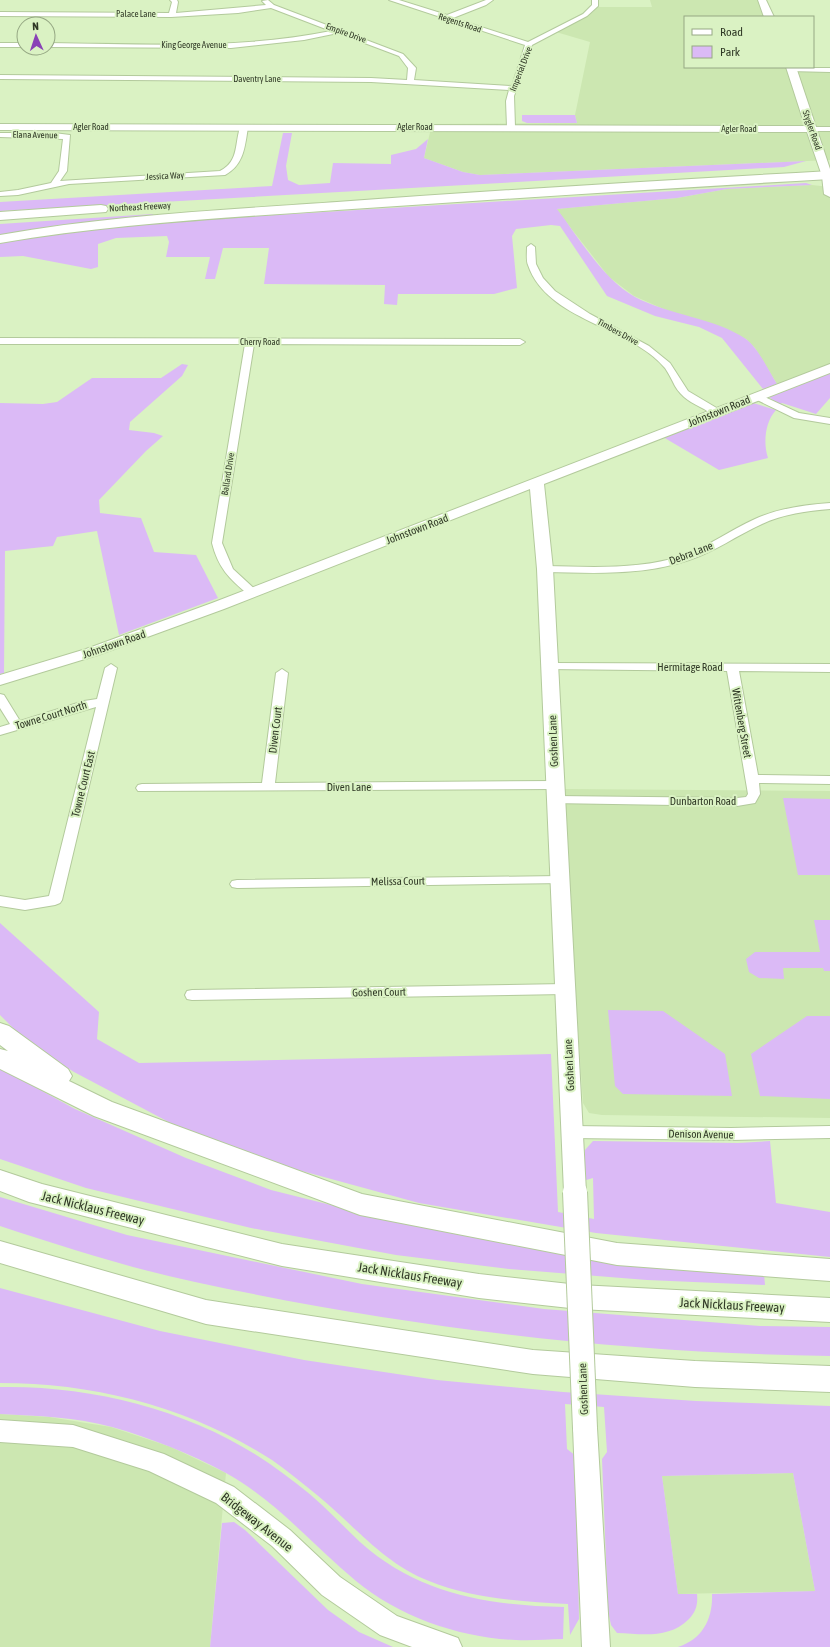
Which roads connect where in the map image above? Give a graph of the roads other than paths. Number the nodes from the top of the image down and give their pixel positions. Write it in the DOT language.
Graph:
graph roads {
  1 [pos="173,0"];
  2 [pos="263,0"];
  3 [pos="392,0"];
  4 [pos="490,0"];
  5 [pos="595,0"];
  6 [pos="762,0"];
  7 [pos="272,6"];
  8 [pos="0,14"];
  9 [pos="172,14"];
  10 [pos="769,16"];
  11 [pos="446,18"];
  12 [pos="339,31"];
  13 [pos="529,44"];
  14 [pos="0,45"];
  15 [pos="16,45"];
  16 [pos="56,45"];
  17 [pos="791,68"];
  18 [pos="830,70"];
  19 [pos="0,77"];
  20 [pos="410,82"];
  21 [pos="514,88"];
  22 [pos="0,127"];
  23 [pos="244,127"];
  24 [pos="511,128"];
  25 [pos="812,129"];
  26 [pos="830,129"];
  27 [pos="0,135"];
  28 [pos="828,172"];
  29 [pos="55,183"];
  30 [pos="0,194"];
  31 [pos="830,194"];
  32 [pos="426,200"];
  33 [pos="0,215"];
  34 [pos="0,222"];
  35 [pos="0,239"];
  36 [pos="531,247"];
  37 [pos="0,341"];
  38 [pos="250,342"];
  39 [pos="520,342"];
  40 [pos="830,368"];
  41 [pos="756,396"];
  42 [pos="717,412"];
  43 [pos="830,421"];
  44 [pos="537,483"];
  45 [pos="830,506"];
  46 [pos="545,569"];
  47 [pos="252,592"];
  48 [pos="550,667"];
  49 [pos="732,667"];
  50 [pos="111,668"];
  51 [pos="830,668"];
  52 [pos="282,673"];
  53 [pos="0,680"];
  54 [pos="0,698"];
  55 [pos="103,702"];
  56 [pos="17,725"];
  57 [pos="0,731"];
  58 [pos="752,779"];
  59 [pos="830,780"];
  60 [pos="268,787"];
  61 [pos="142,788"];
  62 [pos="555,792"];
  63 [pos="560,880"];
  64 [pos="237,884"];
  65 [pos="0,901"];
  66 [pos="565,989"];
  67 [pos="192,995"];
  68 [pos="0,1032"];
  69 [pos="0,1058"];
  70 [pos="103,1109"];
  71 [pos="572,1132"];
  72 [pos="830,1132"];
  73 [pos="0,1180"];
  74 [pos="0,1252"];
  75 [pos="830,1270"];
  76 [pos="830,1310"];
  77 [pos="830,1379"];
  78 [pos="0,1430"];
  79 [pos="448,1647"];
  80 [pos="596,1647"];
  1 -- 9 [label="street"];
  2 -- 7 [label="street, Empire Drive"];
  3 -- 11 [label="street, Regents Road"];
  4 -- 11 [label="street"];
  5 -- 13 [label="street, Imperial Drive"];
  6 -- 10 [label="main road"];
  7 -- 9 [label="street, Palace Lane"];
  7 -- 12 [label="street, Empire Drive"];
  8 -- 9 [label="street, Palace Lane"];
  11 -- 13 [label="street, Regents Road"];
  12 -- 16 [label="street, King George Avenue"];
  12 -- 20 [label="street, Empire Drive"];
  13 -- 21 [label="street, Imperial Drive"];
  14 -- 15 [label="street"];
  17 -- 18 [label="street"];
  17 -- 25 [label="main road, Stygler Road"];
  19 -- 20 [label="street, Daventry Lane"];
  20 -- 21 [label="street, Daventry Lane"];
  21 -- 24 [label="street, Imperial Drive"];
  22 -- 23 [label="main road, Agler Road"];
  23 -- 24 [label="main road, Agler Road"];
  23 -- 29 [label="street, Jessica Way"];
  24 -- 25 [label="main road, Agler Road"];
  25 -- 26 [label="street, Agler Road"];
  25 -- 28 [label="main road, Stygler Road"];
  27 -- 29 [label="street, Elana Avenue"];
  28 -- 31 [label="main road, Stygler Road"];
  28 -- 32 [label="highway"];
  28 -- 33 [label="highway, Northeast Freeway"];
  29 -- 30 [label="street, Jessica Way"];
  32 -- 34 [label="highway"];
  32 -- 35 [label="highway"];
  36 -- 42 [label="street, Timbers Drive"];
  37 -- 38 [label="street, Cherry Road"];
  38 -- 39 [label="street, Cherry Road"];
  38 -- 47 [label="street, Ballard Drive"];
  40 -- 41 [label="main road, Johnstown Road"];
  41 -- 42 [label="main road, Johnstown Road"];
  41 -- 43 [label="street"];
  42 -- 44 [label="main road, Johnstown Road"];
  44 -- 46 [label="main road, Goshen Lane"];
  44 -- 47 [label="main road, Johnstown Road"];
  45 -- 46 [label="street, Debra Lane"];
  46 -- 48 [label="main road, Goshen Lane"];
  47 -- 53 [label="main road, Johnstown Road"];
  48 -- 49 [label="street, Hermitage Road"];
  48 -- 62 [label="main road, Goshen Lane"];
  49 -- 51 [label="street, Hermitage Road"];
  49 -- 58 [label="street, Wittenberg Street"];
  50 -- 55 [label="street, Towne Court East"];
  52 -- 60 [label="street, Diven Court"];
  54 -- 56 [label="street"];
  55 -- 56 [label="street, Towne Court North"];
  55 -- 65 [label="street, Towne Court East"];
  56 -- 57 [label="street, Towne Court North"];
  58 -- 59 [label="street"];
  58 -- 62 [label="street, Dunbarton Road"];
  60 -- 61 [label="street, Diven Lane"];
  60 -- 62 [label="street, Diven Lane"];
  62 -- 63 [label="main road, Goshen Lane"];
  63 -- 64 [label="street, Melissa Court"];
  63 -- 66 [label="main road, Goshen Lane"];
  66 -- 67 [label="street, Goshen Court"];
  66 -- 71 [label="main road, Goshen Lane"];
  68 -- 70 [label="highway"];
  69 -- 70 [label="highway"];
  70 -- 75 [label="highway"];
  71 -- 72 [label="street, Denison Avenue"];
  71 -- 80 [label="main road, Goshen Lane, bridge"];
  73 -- 76 [label="highway, Jack Nicklaus Freeway"];
  74 -- 77 [label="highway"];
  78 -- 79 [label="main road, Bridgeway Avenue"];
}
